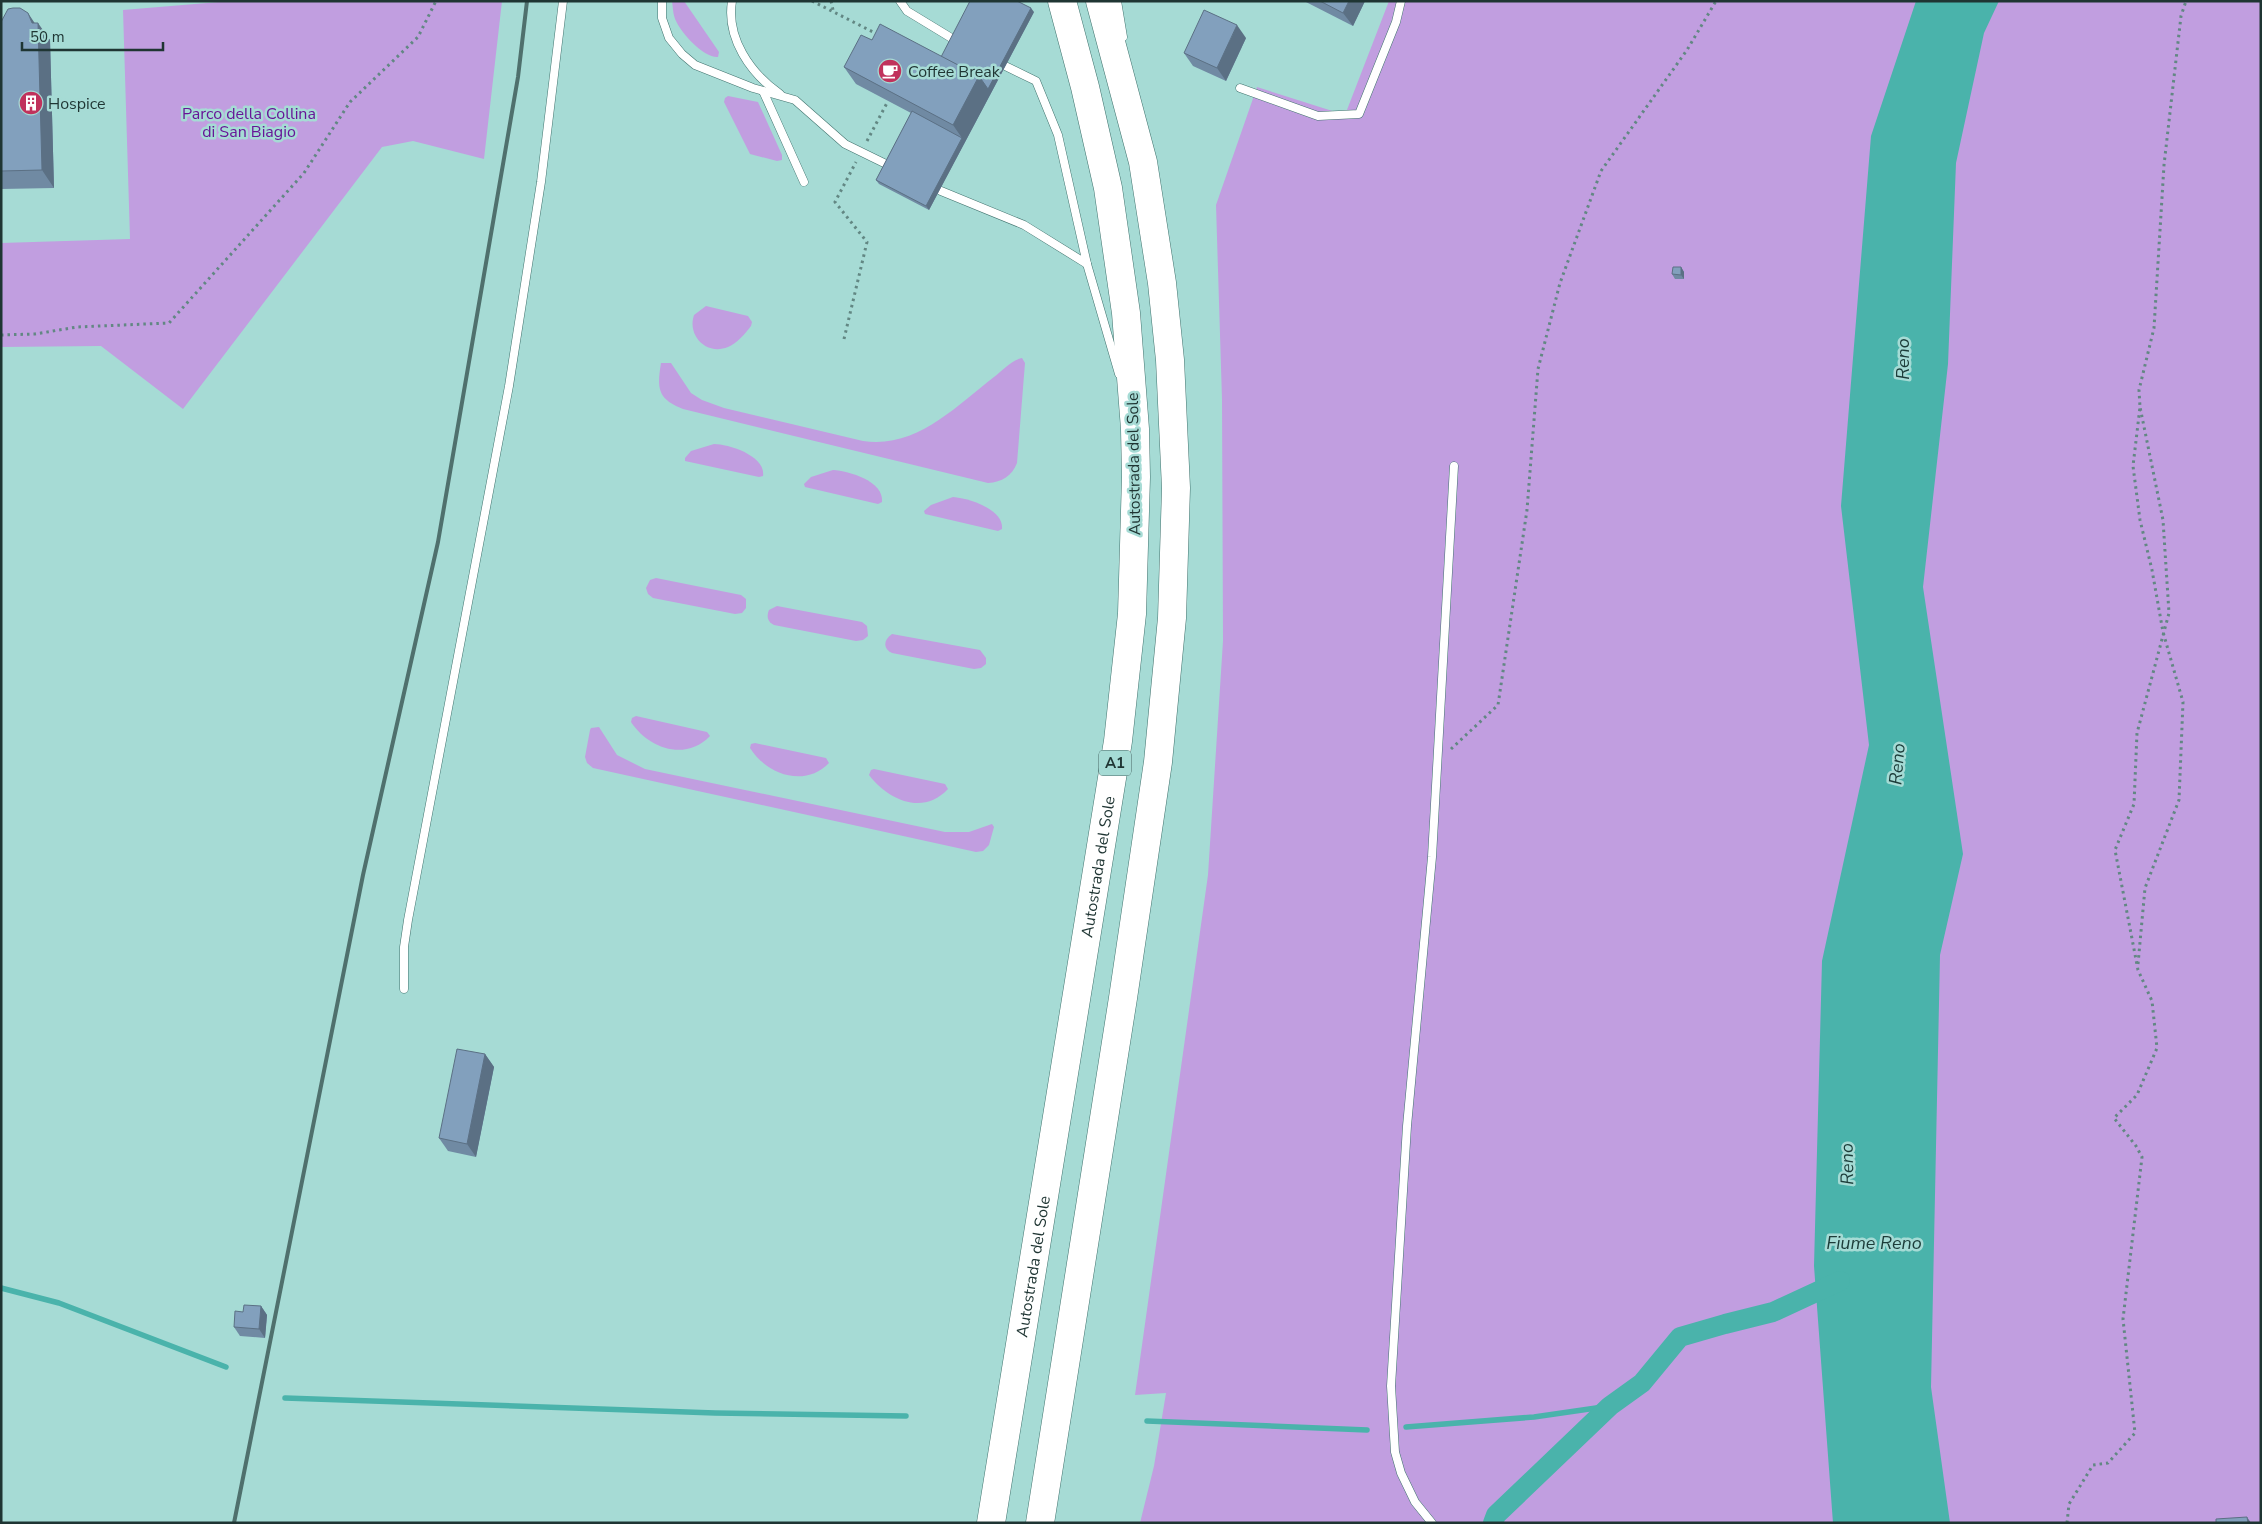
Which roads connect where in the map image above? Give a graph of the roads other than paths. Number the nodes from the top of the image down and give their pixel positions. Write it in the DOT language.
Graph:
graph roads {
  1 [pos="564,1"];
  2 [pos="662,1"];
  3 [pos="732,1"];
  4 [pos="900,1"];
  5 [pos="1062,1"];
  6 [pos="1100,1"];
  7 [pos="1117,1"];
  8 [pos="1401,1"];
  9 [pos="969,49"];
  10 [pos="1125,49"];
  11 [pos="987,57"];
  12 [pos="1129,77"];
  13 [pos="1240,88"];
  14 [pos="763,91"];
  15 [pos="786,98"];
  16 [pos="1143,162"];
  17 [pos="886,164"];
  18 [pos="804,182"];
  19 [pos="941,191"];
  20 [pos="1087,264"];
  21 [pos="1122,384"];
  22 [pos="1124,393"];
  23 [pos="1135,429"];
  24 [pos="1454,466"];
  25 [pos="404,989"];
  26 [pos="991,1523"];
  27 [pos="1040,1523"];
  28 [pos="1432,1523"];
  1 -- 25 [label="lane"];
  2 -- 14 [label="lane"];
  3 -- 15 [label="lane"];
  4 -- 9 [label="lane"];
  5 -- 23 [label="highway, Autostrada del Sole / A1"];
  6 -- 16 [label="highway, A1"];
  7 -- 10 [label="lane"];
  8 -- 13 [label="lane"];
  11 -- 20 [label="lane"];
  12 -- 16 [label="lane"];
  14 -- 15 [label="lane"];
  14 -- 18 [label="lane"];
  15 -- 17 [label="lane"];
  16 -- 27 [label="highway, A1"];
  19 -- 20 [label="lane"];
  20 -- 21 [label="lane"];
  22 -- 23 [label="lane"];
  23 -- 26 [label="highway, Autostrada del Sole / A1"];
  24 -- 28 [label="lane"];
}
